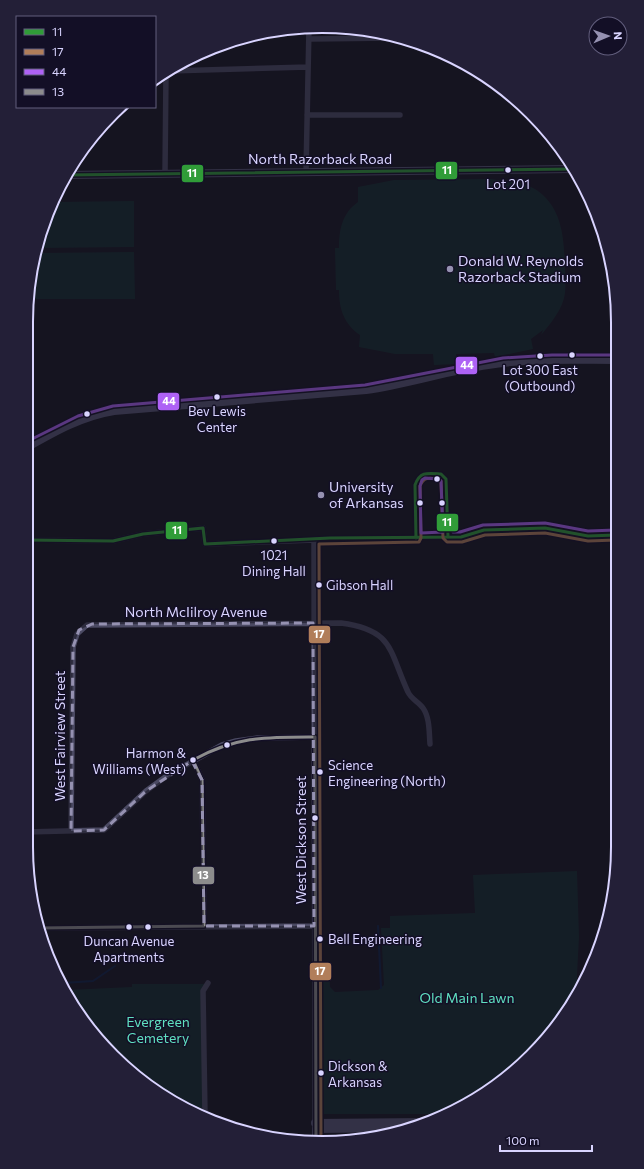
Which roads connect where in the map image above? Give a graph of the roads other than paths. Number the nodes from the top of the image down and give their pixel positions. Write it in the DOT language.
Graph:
graph roads {
  1 [pos="309,34"];
  2 [pos="375,38"];
  3 [pos="309,39"];
  4 [pos="308,67"];
  5 [pos="180,71"];
  6 [pos="167,79"];
  7 [pos="307,114"];
  8 [pos="400,115"];
  9 [pos="567,169"];
  10 [pos="306,172"];
  11 [pos="165,173"];
  12 [pos="73,175"];
  13 [pos="611,360"];
  14 [pos="33,444"];
  15 [pos="33,540"];
  16 [pos="314,623"];
  17 [pos="74,640"];
  18 [pos="315,737"];
  19 [pos="430,744"];
  20 [pos="193,760"];
  21 [pos="33,832"];
  22 [pos="72,832"];
  23 [pos="204,926"];
  24 [pos="314,926"];
  25 [pos="45,928"];
  26 [pos="208,982"];
  27 [pos="205,1111"];
  28 [pos="409,1123"];
  29 [pos="315,1126"];
  30 [pos="389,1128"];
  31 [pos="316,1136"];
  1 -- 3 [label="street"];
  2 -- 3 [label="street"];
  3 -- 4 [label="street"];
  4 -- 5 [label="street"];
  4 -- 7 [label="street"];
  6 -- 11 [label="street"];
  7 -- 8 [label="street"];
  7 -- 10 [label="street"];
  9 -- 10 [label="street, North Razorback Road"];
  10 -- 11 [label="street, North Razorback Road"];
  11 -- 12 [label="street, North Razorback Road"];
  13 -- 14 [label="street"];
  15 -- 16 [label="street, West Dickson Street"];
  16 -- 17 [label="street, North McIilroy Avenue"];
  16 -- 18 [label="street, West Dickson Street"];
  16 -- 19 [label="street, North McIilroy Avenue"];
  17 -- 22 [label="street, West Fairview Street"];
  18 -- 20 [label="street"];
  18 -- 24 [label="street, West Dickson Street"];
  20 -- 22 [label="street"];
  20 -- 23 [label="street"];
  21 -- 22 [label="street"];
  23 -- 24 [label="street"];
  23 -- 25 [label="street"];
  24 -- 29 [label="street, West Dickson Street"];
  26 -- 27 [label="street"];
  28 -- 29 [label="street"];
  29 -- 30 [label="street"];
  29 -- 31 [label="street, West Dickson Street"];
}
